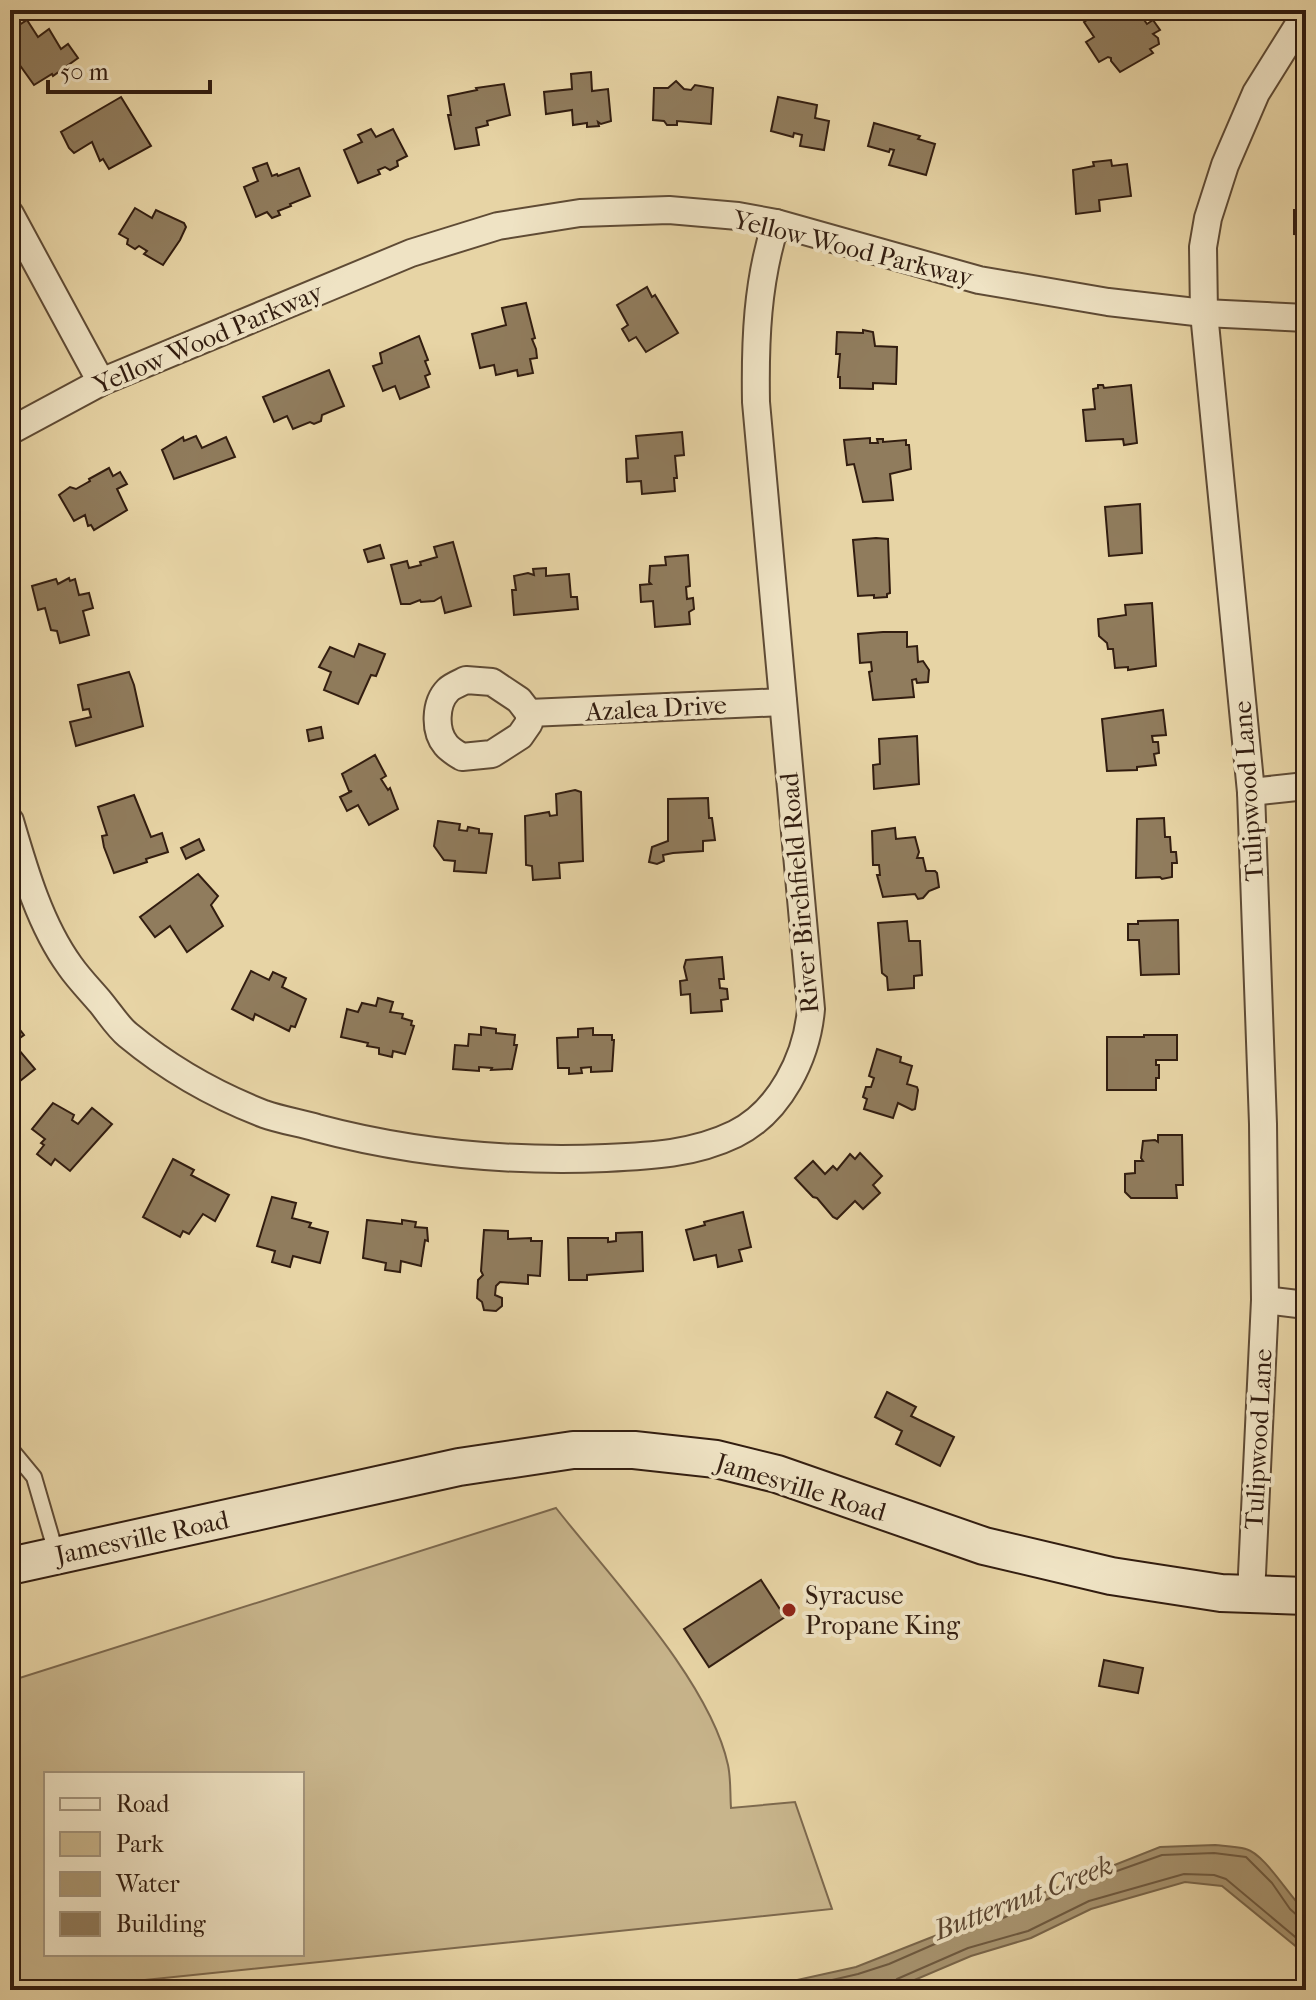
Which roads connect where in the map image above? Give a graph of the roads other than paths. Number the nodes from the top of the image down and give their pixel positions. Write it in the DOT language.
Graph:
graph roads {
  1 [pos="1306,13"];
  2 [pos="10,214"];
  3 [pos="776,223"];
  4 [pos="1204,313"];
  5 [pos="1306,318"];
  6 [pos="101,382"];
  7 [pos="10,431"];
  8 [pos="783,702"];
  9 [pos="529,713"];
  10 [pos="1306,786"];
  11 [pos="1251,792"];
  12 [pos="10,821"];
  13 [pos="1265,1300"];
  14 [pos="1306,1305"];
  15 [pos="10,1448"];
  16 [pos="57,1556"];
  17 [pos="10,1566"];
  18 [pos="1251,1595"];
  19 [pos="1306,1596"];
  1 -- 4 [label="street, Tulipwood Lane"];
  2 -- 6 [label="street"];
  3 -- 4 [label="street, Yellow Wood Parkway"];
  3 -- 6 [label="street, Yellow Wood Parkway"];
  3 -- 8 [label="street, River Birchfield Road"];
  4 -- 5 [label="street, Yellow Wood Parkway"];
  4 -- 11 [label="street, Tulipwood Lane"];
  6 -- 7 [label="street, Yellow Wood Parkway"];
  8 -- 9 [label="street, Azalea Drive"];
  8 -- 12 [label="street, River Birchfield Road"];
  10 -- 11 [label="street"];
  11 -- 13 [label="street, Tulipwood Lane"];
  13 -- 14 [label="street"];
  13 -- 18 [label="street, Tulipwood Lane"];
  15 -- 16 [label="lane"];
  16 -- 17 [label="street, Jamesville Road"];
  16 -- 18 [label="street, Jamesville Road"];
  18 -- 19 [label="street, Jamesville Road"];
}
